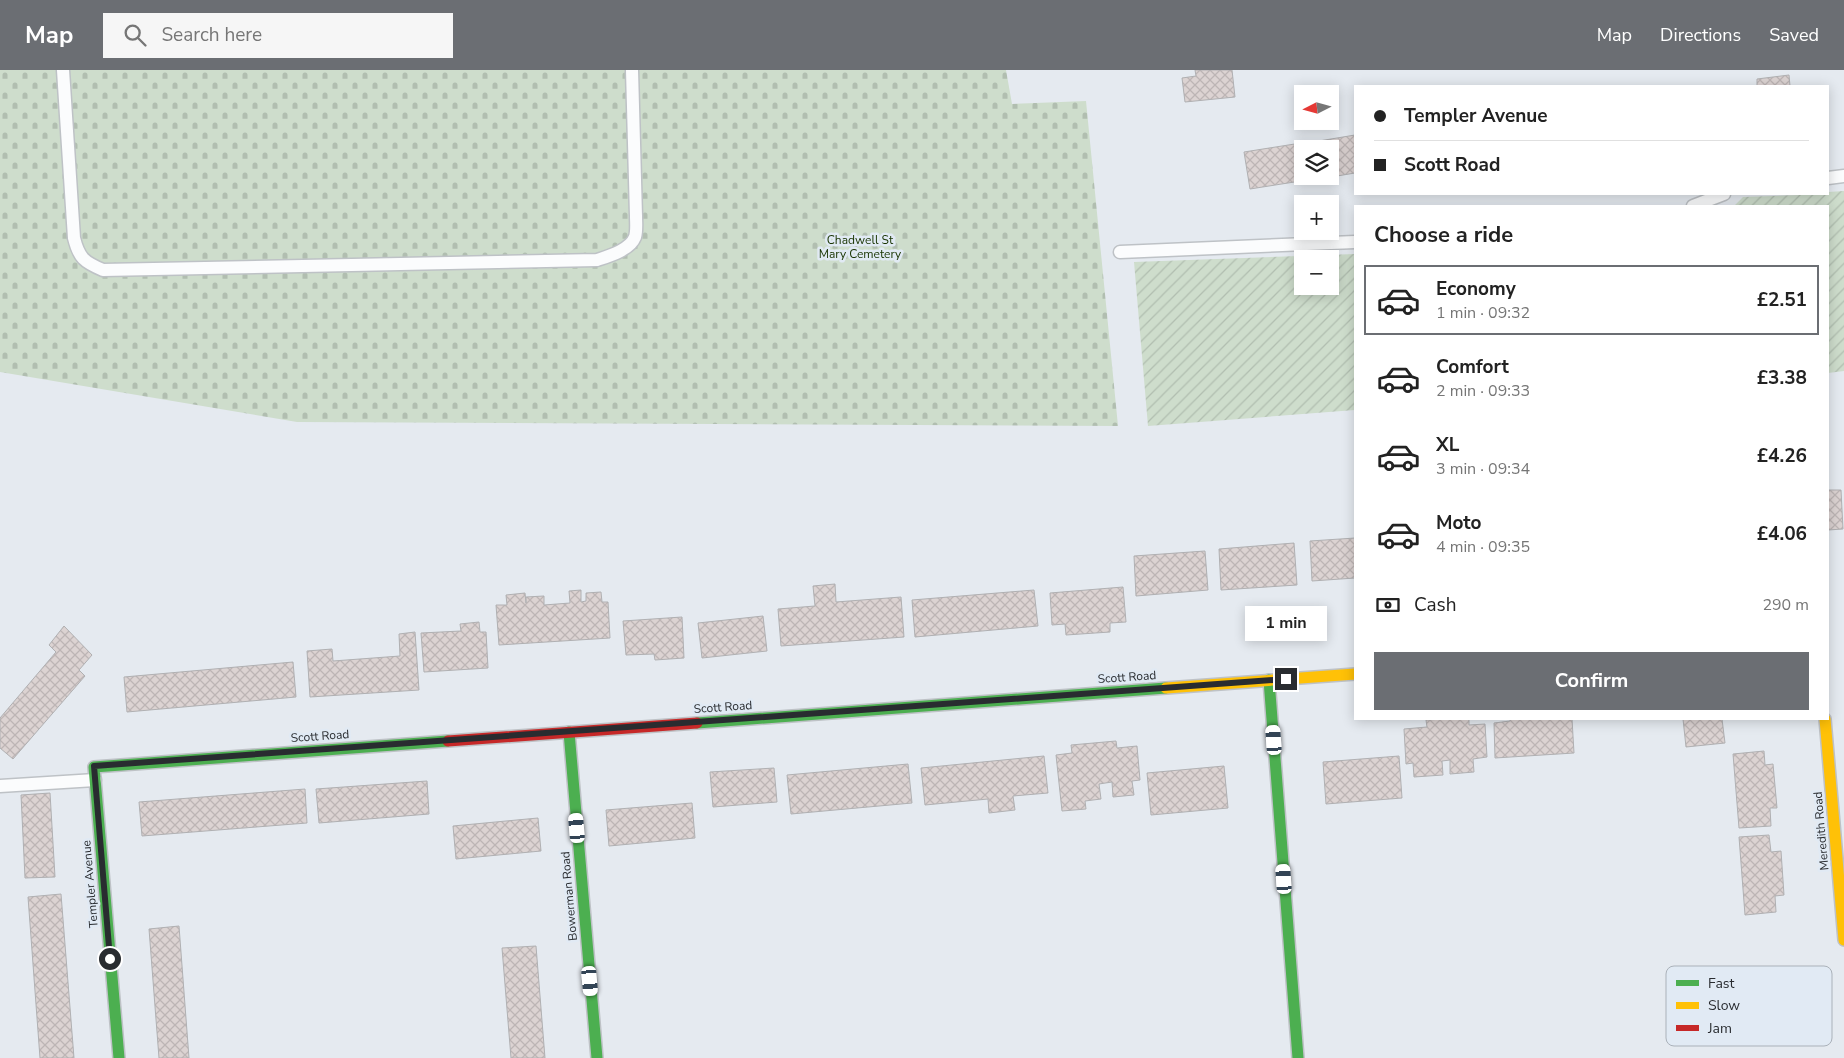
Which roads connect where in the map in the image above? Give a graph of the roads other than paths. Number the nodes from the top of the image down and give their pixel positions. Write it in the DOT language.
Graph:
graph roads {
  1 [pos="62,70"];
  2 [pos="632,70"];
  3 [pos="1844,176"];
  4 [pos="1829,178"];
  5 [pos="1721,195"];
  6 [pos="1696,205"];
  7 [pos="1354,242"];
  8 [pos="1120,252"];
  9 [pos="1354,674"];
  10 [pos="1269,680"];
  11 [pos="1825,720"];
  12 [pos="569,732"];
  13 [pos="94,766"];
  14 [pos="95,780"];
  15 [pos="0,786"];
  16 [pos="1844,940"];
  17 [pos="119,1058"];
  18 [pos="597,1058"];
  19 [pos="1298,1058"];
  1 -- 2 [label="lane"];
  3 -- 4 [label="lane"];
  5 -- 6 [label="lane"];
  7 -- 8 [label="lane"];
  9 -- 10 [label="street, Scott Road"];
  10 -- 12 [label="street, Scott Road"];
  10 -- 19 [label="street"];
  11 -- 16 [label="street, Meredith Road"];
  12 -- 13 [label="street, Scott Road"];
  12 -- 18 [label="street, Bowerman Road"];
  13 -- 14 [label="street, Templer Avenue"];
  14 -- 15 [label="lane"];
  14 -- 17 [label="street, Templer Avenue"];
}
